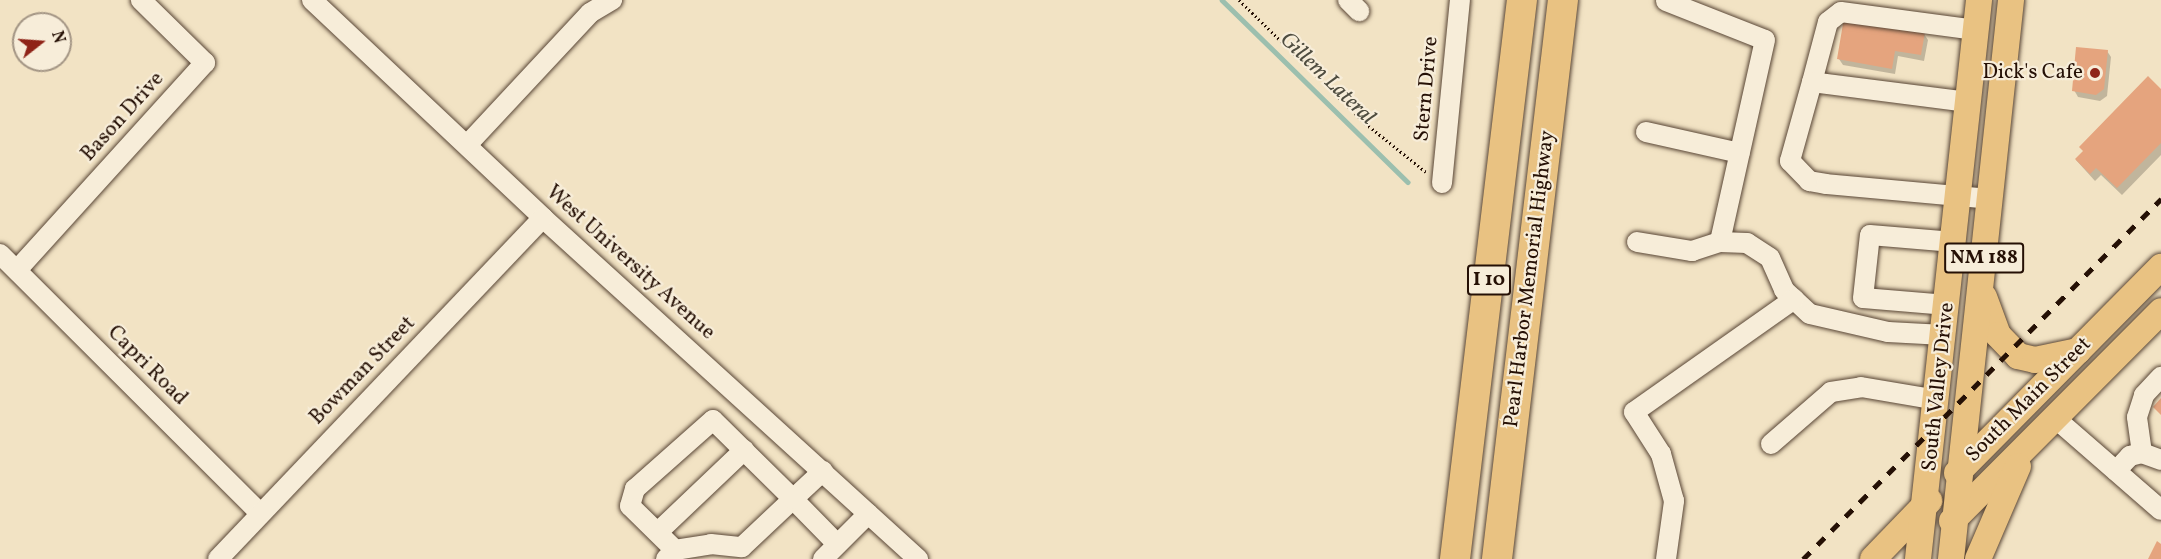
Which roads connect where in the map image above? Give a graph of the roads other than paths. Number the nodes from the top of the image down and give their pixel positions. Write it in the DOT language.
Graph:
graph roads {
  1 [pos="141,0"];
  2 [pos="312,0"];
  3 [pos="612,0"];
  4 [pos="1460,0"];
  5 [pos="1522,0"];
  6 [pos="1563,0"];
  7 [pos="1979,0"];
  8 [pos="2011,0"];
  9 [pos="1666,1"];
  10 [pos="1976,30"];
  11 [pos="1812,82"];
  12 [pos="1968,102"];
  13 [pos="1646,132"];
  14 [pos="467,145"];
  15 [pos="1740,153"];
  16 [pos="1442,183"];
  17 [pos="1959,196"];
  18 [pos="1990,199"];
  19 [pos="543,218"];
  20 [pos="1637,242"];
  21 [pos="1720,242"];
  22 [pos="1954,242"];
  23 [pos="0,254"];
  24 [pos="17,270"];
  25 [pos="2155,285"];
  26 [pos="1981,289"];
  27 [pos="1794,299"];
  28 [pos="1947,305"];
  29 [pos="2161,311"];
  30 [pos="1944,335"];
  31 [pos="2078,351"];
  32 [pos="2161,377"];
  33 [pos="1937,400"];
  34 [pos="2055,418"];
  35 [pos="2032,441"];
  36 [pos="1771,444"];
  37 [pos="744,450"];
  38 [pos="2142,453"];
  39 [pos="2161,460"];
  40 [pos="1962,469"];
  41 [pos="823,471"];
  42 [pos="2116,471"];
  43 [pos="794,499"];
  44 [pos="1926,504"];
  45 [pos="2161,510"];
  46 [pos="260,513"];
  47 [pos="868,514"];
  48 [pos="1957,516"];
  49 [pos="658,532"];
  50 [pos="837,544"];
  51 [pos="671,555"];
  52 [pos="1917,557"];
  53 [pos="218,559"];
  54 [pos="823,559"];
  55 [pos="918,559"];
  56 [pos="1455,559"];
  57 [pos="1497,559"];
  58 [pos="1666,559"];
  59 [pos="1873,559"];
  60 [pos="1951,559"];
  61 [pos="1978,559"];
  1 -- 24 [label="street, Bason Drive"];
  2 -- 14 [label="street, West University Avenue"];
  3 -- 14 [label="street"];
  4 -- 16 [label="street, Stern Drive"];
  5 -- 56 [label="highway, Pearl Harbor Memorial Highway / I 10"];
  6 -- 57 [label="highway, Pearl Harbor Memorial Highway / I 10"];
  7 -- 10 [label="main road, South Valley Drive / NM 188"];
  8 -- 18 [label="main road, South Valley Drive / NM 188"];
  9 -- 15 [label="street"];
  10 -- 11 [label="street"];
  10 -- 12 [label="main road, South Valley Drive / NM 188"];
  11 -- 12 [label="street"];
  11 -- 17 [label="street"];
  12 -- 17 [label="main road, South Valley Drive / NM 188"];
  13 -- 15 [label="street"];
  14 -- 19 [label="street, West University Avenue"];
  15 -- 21 [label="street"];
  17 -- 18 [label="street"];
  17 -- 22 [label="main road, South Valley Drive / NM 188"];
  18 -- 26 [label="main road, South Valley Drive / NM 188"];
  19 -- 41 [label="street, West University Avenue"];
  19 -- 46 [label="street, Bowman Street"];
  20 -- 21 [label="street"];
  21 -- 27 [label="street"];
  22 -- 28 [label="main road, South Valley Drive / NM 188"];
  22 -- 28 [label="street"];
  23 -- 24 [label="street, Capri Road"];
  24 -- 46 [label="street, Capri Road"];
  25 -- 31 [label="main road, South Main Street"];
  26 -- 31 [label="main road"];
  26 -- 40 [label="main road, South Valley Drive / NM 188"];
  27 -- 30 [label="street"];
  27 -- 58 [label="street"];
  28 -- 30 [label="main road, South Valley Drive / NM 188"];
  29 -- 34 [label="main road, South Main Street"];
  30 -- 33 [label="main road, South Valley Drive / NM 188"];
  31 -- 40 [label="main road, South Main Street"];
  32 -- 38 [label="street"];
  33 -- 36 [label="street"];
  33 -- 44 [label="main road, South Valley Drive / NM 188"];
  34 -- 35 [label="main road, South Main Street"];
  34 -- 42 [label="street"];
  35 -- 48 [label="main road, South Main Street"];
  35 -- 61 [label="main road"];
  37 -- 43 [label="street"];
  37 -- 49 [label="street"];
  37 -- 49 [label="street"];
  38 -- 39 [label="street"];
  38 -- 42 [label="street"];
  40 -- 44 [label="main road, South Main Street"];
  40 -- 48 [label="main road, South Valley Drive / NM 188"];
  41 -- 43 [label="street"];
  41 -- 47 [label="street, West University Avenue"];
  42 -- 45 [label="street"];
  43 -- 50 [label="street"];
  43 -- 51 [label="street"];
  44 -- 52 [label="main road, South Valley Drive / NM 188"];
  44 -- 59 [label="main road, South Main Street"];
  46 -- 53 [label="street, Bowman Street"];
  47 -- 50 [label="street"];
  47 -- 55 [label="street, West University Avenue"];
  48 -- 52 [label="main road, South Main Street"];
  48 -- 60 [label="main road, South Valley Drive / NM 188"];
  49 -- 51 [label="street"];
  50 -- 54 [label="street"];
}
